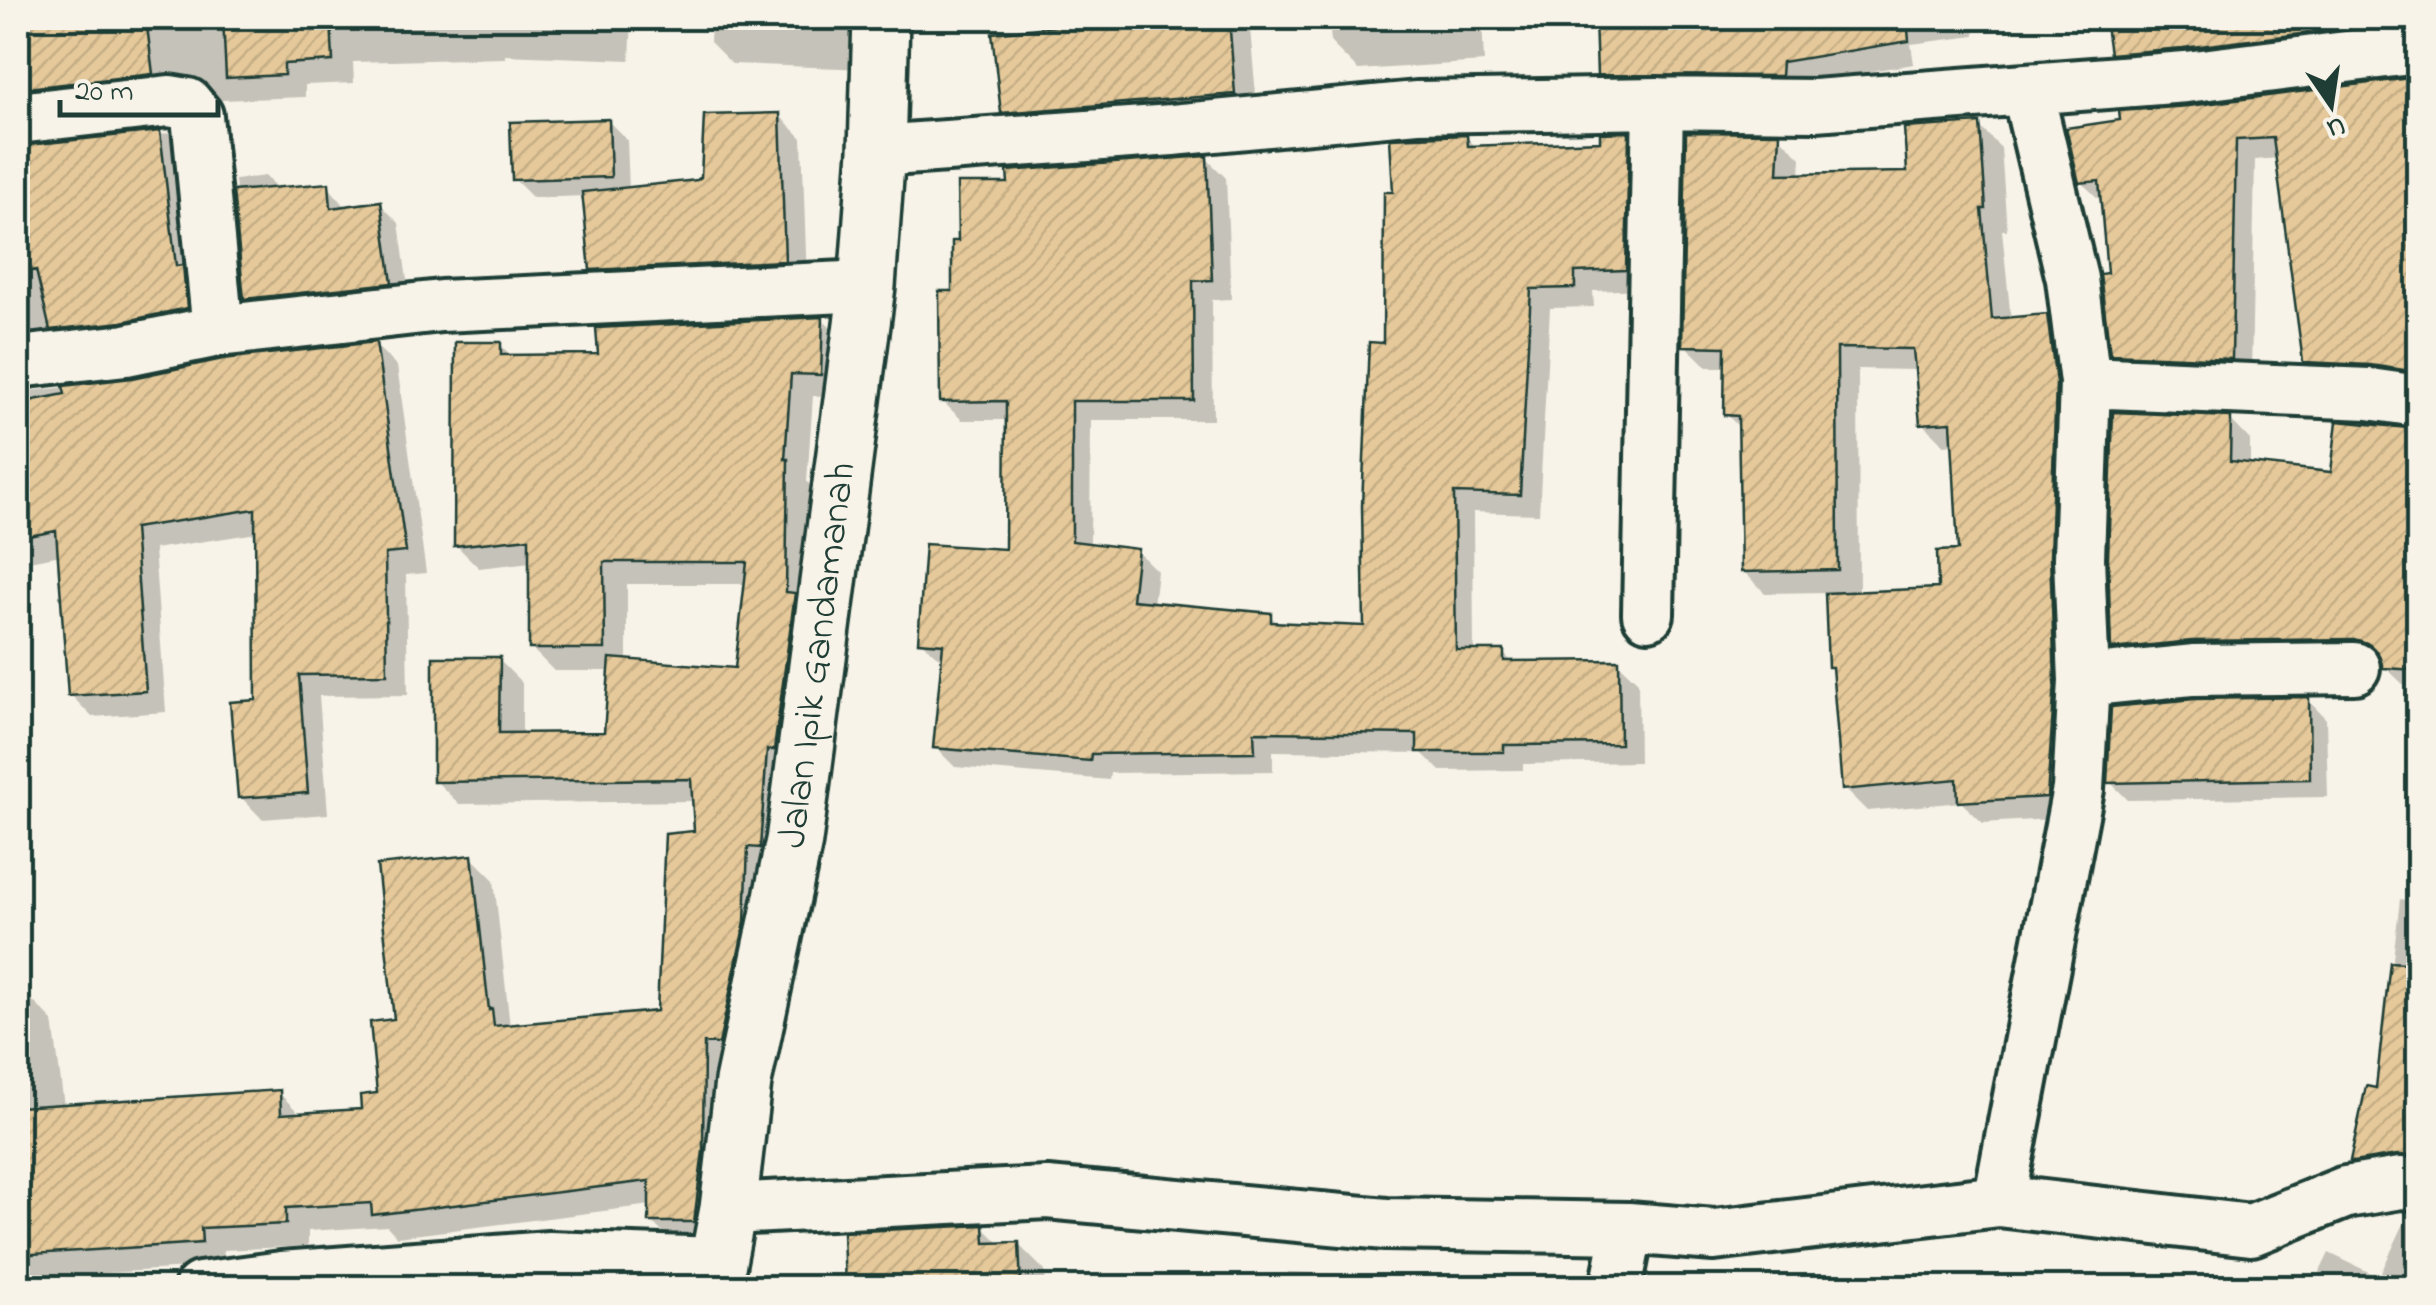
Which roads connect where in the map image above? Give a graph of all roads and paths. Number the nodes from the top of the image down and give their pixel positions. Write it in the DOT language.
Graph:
graph roads {
  1 [pos="881,18"];
  2 [pos="2418,48"];
  3 [pos="2028,89"];
  4 [pos="1658,103"];
  5 [pos="18,118"];
  6 [pos="876,151"];
  7 [pos="867,286"];
  8 [pos="218,331"];
  9 [pos="18,362"];
  10 [pos="2085,382"];
  11 [pos="2418,401"];
  12 [pos="1648,614"];
  13 [pos="2354,668"];
  14 [pos="2084,681"];
  15 [pos="2418,1186"];
  16 [pos="1999,1201"];
  17 [pos="728,1209"];
  18 [pos="1628,1228"];
  19 [pos="714,1275"];
  20 [pos="200,1288"];
  21 [pos="1616,1288"];
  1 -- 6 [label="street, Jalan Ipik Gandamanah"];
  2 -- 3 [label="street"];
  3 -- 4 [label="street"];
  3 -- 10 [label="street"];
  4 -- 6 [label="street"];
  4 -- 12 [label="street"];
  5 -- 8 [label="street"];
  6 -- 7 [label="street, Jalan Ipik Gandamanah"];
  7 -- 8 [label="street"];
  7 -- 17 [label="street, Jalan Ipik Gandamanah"];
  8 -- 9 [label="street"];
  10 -- 11 [label="street"];
  10 -- 14 [label="street"];
  13 -- 14 [label="street"];
  14 -- 16 [label="street"];
  15 -- 16 [label="street"];
  16 -- 18 [label="street"];
  17 -- 18 [label="street"];
  17 -- 19 [label="street, Jalan Ipik Gandamanah"];
  18 -- 21 [label="street"];
  19 -- 20 [label="street"];
}
